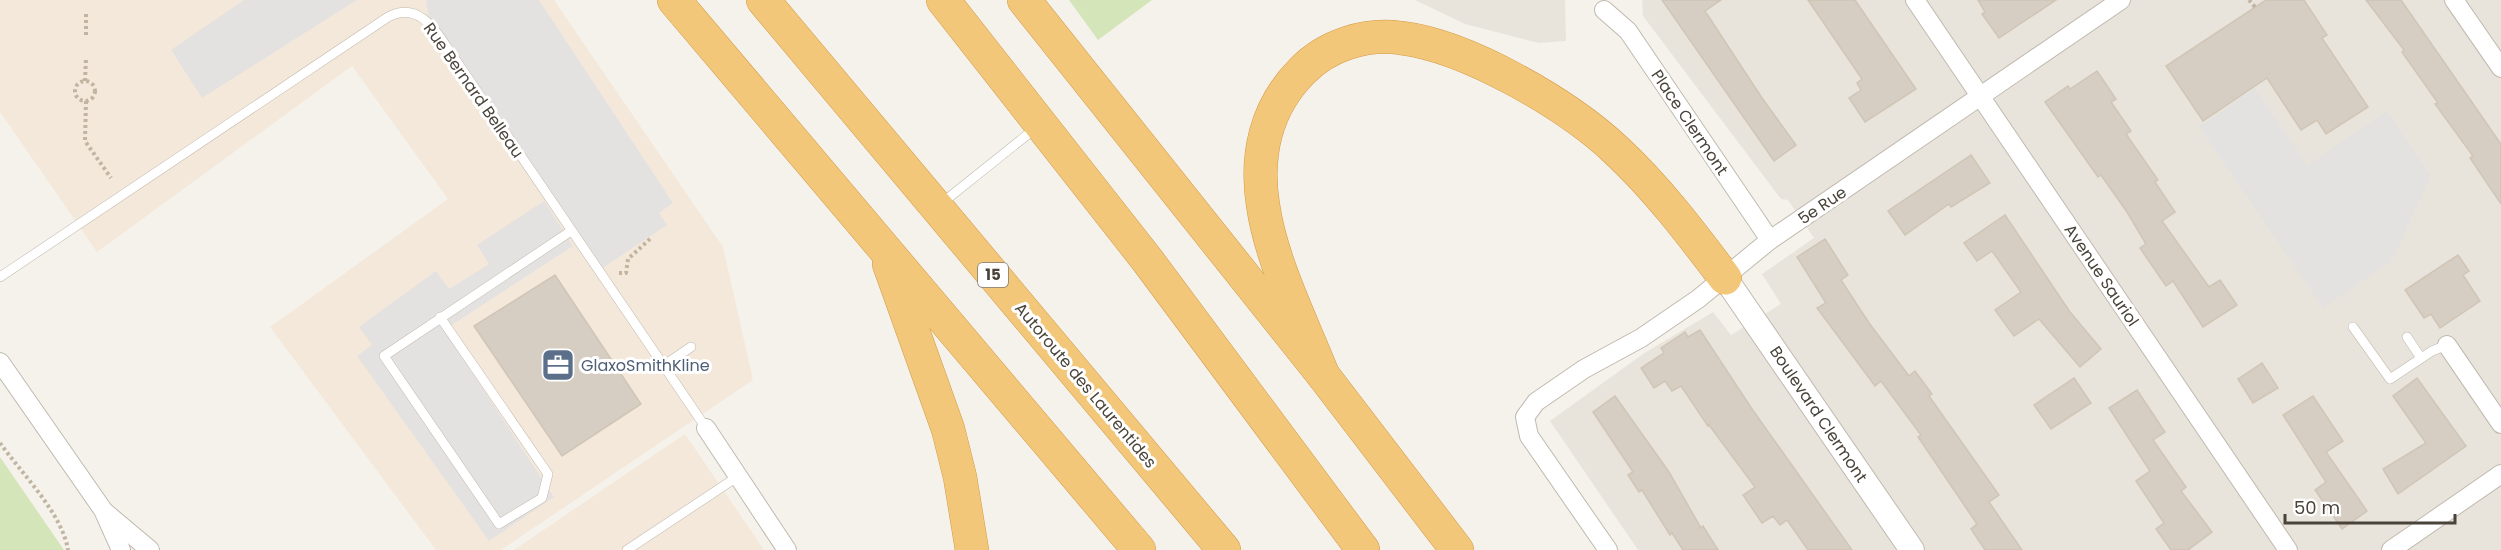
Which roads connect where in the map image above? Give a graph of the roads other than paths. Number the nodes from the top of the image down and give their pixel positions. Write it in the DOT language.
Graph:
graph roads {
  1 [pos="404,0"];
  2 [pos="674,0"];
  3 [pos="763,0"];
  4 [pos="943,0"];
  5 [pos="1024,0"];
  6 [pos="1915,0"];
  7 [pos="2121,0"];
  8 [pos="2454,0"];
  9 [pos="1604,10"];
  10 [pos="406,11"];
  11 [pos="2501,68"];
  12 [pos="1980,96"];
  13 [pos="1041,124"];
  14 [pos="937,208"];
  15 [pos="571,231"];
  16 [pos="1770,240"];
  17 [pos="882,245"];
  18 [pos="0,277"];
  19 [pos="1725,278"];
  20 [pos="440,317"];
  21 [pos="2353,327"];
  22 [pos="2407,337"];
  23 [pos="2447,345"];
  24 [pos="691,347"];
  25 [pos="2421,358"];
  26 [pos="0,362"];
  27 [pos="663,366"];
  28 [pos="1323,375"];
  29 [pos="2501,424"];
  30 [pos="706,428"];
  31 [pos="2501,474"];
  32 [pos="737,477"];
  33 [pos="102,510"];
  34 [pos="121,550"];
  35 [pos="150,550"];
  36 [pos="627,550"];
  37 [pos="787,550"];
  38 [pos="972,550"];
  39 [pos="1139,550"];
  40 [pos="1224,550"];
  41 [pos="1363,550"];
  42 [pos="1457,550"];
  43 [pos="1608,550"];
  44 [pos="1911,550"];
  45 [pos="2288,550"];
  46 [pos="2391,550"];
  1 -- 10 [label="lane"];
  2 -- 17 [label="highway"];
  3 -- 14 [label="highway, Autoroute des Laurentides / 15"];
  4 -- 13 [label="highway"];
  5 -- 28 [label="highway"];
  6 -- 12 [label="street, Avenue Sauriol"];
  7 -- 12 [label="street, 5e Rue"];
  8 -- 11 [label="street"];
  9 -- 16 [label="street, Place Clermont"];
  10 -- 15 [label="lane, Rue Bernard Belleau"];
  10 -- 18 [label="lane, Rue Bernard Belleau"];
  12 -- 16 [label="street, 5e Rue"];
  12 -- 45 [label="street, Avenue Sauriol"];
  13 -- 14 [label="lane"];
  13 -- 41 [label="highway"];
  14 -- 40 [label="highway, Autoroute des Laurentides / 15"];
  15 -- 20 [label="lane"];
  15 -- 27 [label="lane, Rue Bernard Belleau"];
  16 -- 19 [label="street, 5e Rue"];
  17 -- 38 [label="highway"];
  17 -- 39 [label="highway"];
  19 -- 28 [label="highway"];
  19 -- 43 [label="street, 5e Rue"];
  19 -- 44 [label="street, Boulevard Clermont"];
  20 -- 20 [label="lane"];
  21 -- 25 [label="lane"];
  22 -- 25 [label="lane"];
  23 -- 25 [label="lane"];
  23 -- 29 [label="street"];
  24 -- 27 [label="lane"];
  26 -- 33 [label="street"];
  27 -- 30 [label="lane, Rue Bernard Belleau"];
  28 -- 42 [label="highway"];
  30 -- 32 [label="street, Rue Bernard Belleau"];
  31 -- 46 [label="street"];
  32 -- 36 [label="lane"];
  32 -- 37 [label="street, Rue Bernard Belleau"];
  33 -- 34 [label="street"];
  33 -- 35 [label="street"];
}
